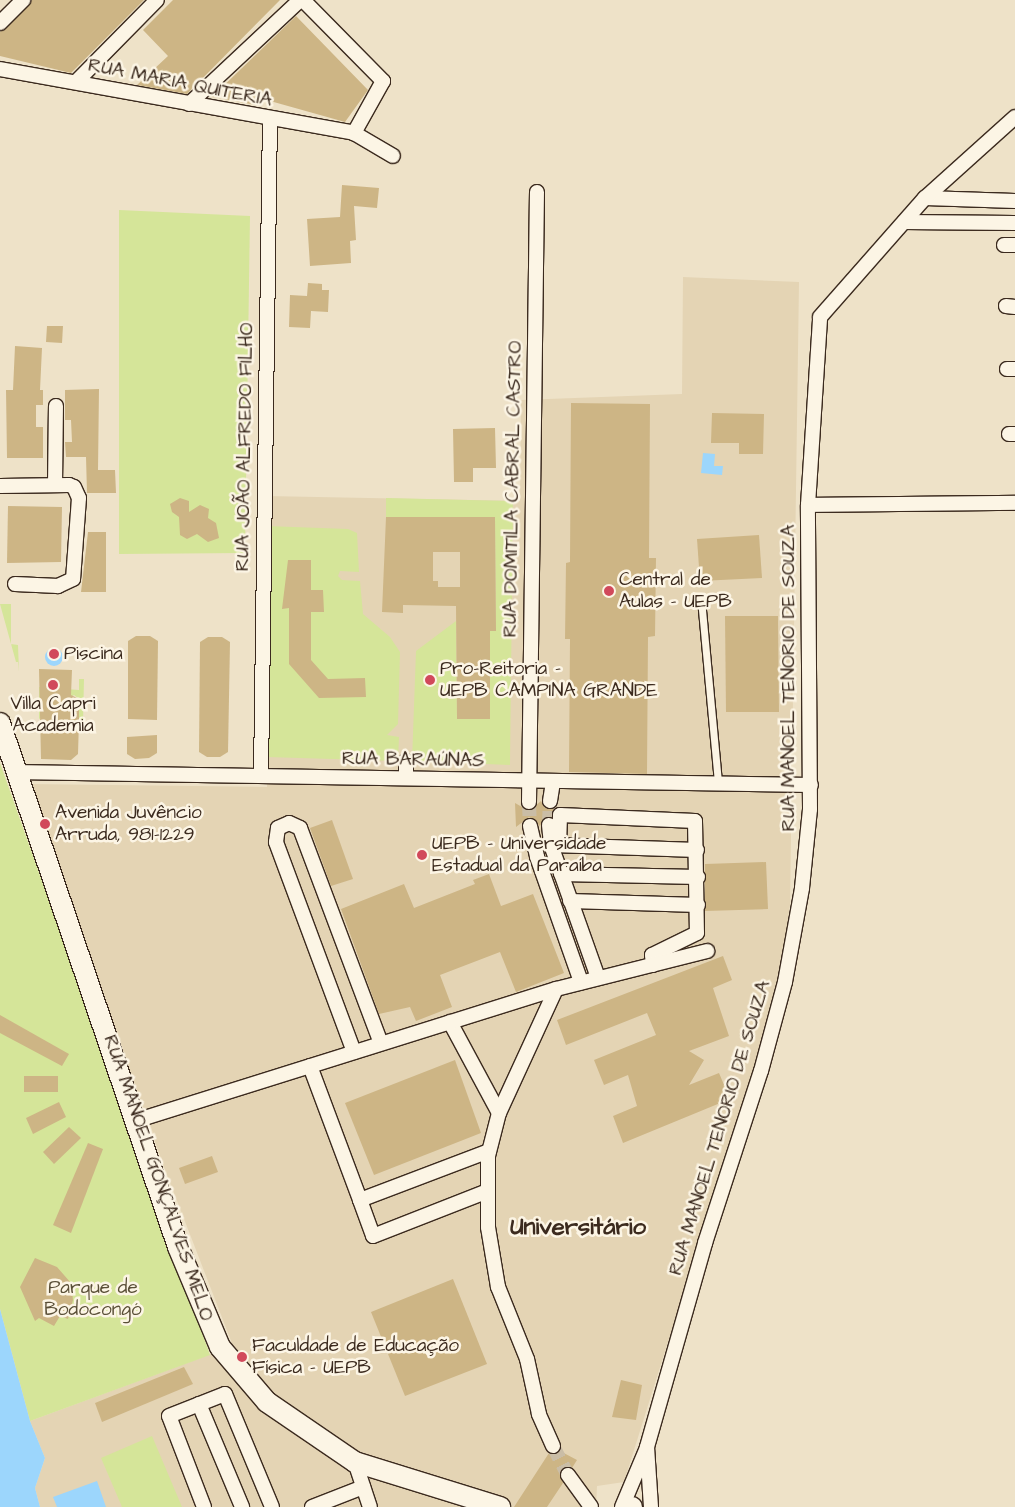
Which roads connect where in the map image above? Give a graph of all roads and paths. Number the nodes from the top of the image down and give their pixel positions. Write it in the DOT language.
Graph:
graph roads {
  1 [pos="24,0"];
  2 [pos="157,0"];
  3 [pos="301,0"];
  4 [pos="0,23"];
  5 [pos="0,69"];
  6 [pos="76,82"];
  7 [pos="189,104"];
  8 [pos="1015,117"];
  9 [pos="270,119"];
  10 [pos="354,133"];
  11 [pos="394,156"];
  12 [pos="537,192"];
  13 [pos="925,198"];
  14 [pos="1015,201"];
  15 [pos="904,222"];
  16 [pos="1015,223"];
  17 [pos="56,406"];
  18 [pos="55,485"];
  19 [pos="0,486"];
  20 [pos="1015,503"];
  21 [pos="808,505"];
  22 [pos="15,584"];
  23 [pos="701,599"];
  24 [pos="0,722"];
  25 [pos="406,761"];
  26 [pos="14,772"];
  27 [pos="261,776"];
  28 [pos="406,778"];
  29 [pos="528,780"];
  30 [pos="553,781"];
  31 [pos="718,783"];
  32 [pos="811,785"];
  33 [pos="550,801"];
  34 [pos="529,802"];
  35 [pos="555,845"];
  36 [pos="697,850"];
  37 [pos="561,874"];
  38 [pos="698,878"];
  39 [pos="570,901"];
  40 [pos="698,905"];
  41 [pos="707,951"];
  42 [pos="653,965"];
  43 [pos="598,978"];
  44 [pos="581,982"];
  45 [pos="556,989"];
  46 [pos="450,1022"];
  47 [pos="381,1044"];
  48 [pos="354,1052"];
  49 [pos="310,1066"];
  50 [pos="499,1113"];
  51 [pos="138,1120"];
  52 [pos="489,1151"];
  53 [pos="488,1192"];
  54 [pos="360,1200"];
  55 [pos="199,1404"];
  56 [pos="553,1446"];
  57 [pos="647,1447"];
  58 [pos="356,1462"];
  59 [pos="568,1475"];
  60 [pos="363,1486"];
  61 [pos="204,1507"];
  62 [pos="242,1507"];
  63 [pos="272,1507"];
  64 [pos="312,1507"];
  65 [pos="370,1507"];
  66 [pos="500,1507"];
  67 [pos="591,1507"];
  68 [pos="622,1507"];
  69 [pos="651,1507"];
  1 -- 4 [label="street"];
  2 -- 6 [label="street"];
  3 -- 7 [label="street"];
  3 -- 10 [label="street"];
  5 -- 6 [label="street, RUA MARIA QUITERIA"];
  6 -- 7 [label="street, RUA MARIA QUITERIA"];
  7 -- 9 [label="street, RUA MARIA QUITERIA"];
  8 -- 13 [label="street, RUA MANOEL TENORIO DE SOUZA"];
  9 -- 10 [label="street, RUA MARIA QUITERIA"];
  9 -- 27 [label="street, RUA JOÃO ALFREDO FILHO"];
  10 -- 11 [label="street"];
  12 -- 29 [label="street, RUA DOMITILA CABRAL CASTRO"];
  13 -- 14 [label="street"];
  13 -- 15 [label="street, RUA MANOEL TENORIO DE SOUZA"];
  15 -- 16 [label="street"];
  15 -- 21 [label="street, RUA MANOEL TENORIO DE SOUZA"];
  17 -- 18 [label="street"];
  18 -- 19 [label="street"];
  18 -- 22 [label="street"];
  20 -- 21 [label="street"];
  21 -- 32 [label="street, RUA MANOEL TENORIO DE SOUZA"];
  23 -- 31 [label="lane"];
  24 -- 26 [label="street, RUA MANOEL GONÇALVES MELO"];
  25 -- 28 [label="street"];
  26 -- 27 [label="street, RUA BARAÚNAS"];
  26 -- 51 [label="street, RUA MANOEL GONÇALVES MELO"];
  27 -- 28 [label="street, RUA BARAÚNAS"];
  28 -- 29 [label="street, RUA BARAÚNAS"];
  29 -- 30 [label="street, RUA BARAÚNAS"];
  29 -- 34 [label="street, RUA DOMITILA CABRAL CASTRO"];
  30 -- 31 [label="street, RUA BARAÚNAS"];
  30 -- 33 [label="street"];
  31 -- 32 [label="street, RUA BARAÚNAS"];
  32 -- 57 [label="street, RUA MANOEL TENORIO DE SOUZA"];
  35 -- 36 [label="street"];
  35 -- 36 [label="street"];
  35 -- 37 [label="street"];
  35 -- 44 [label="street"];
  36 -- 38 [label="street"];
  37 -- 38 [label="street"];
  37 -- 39 [label="street"];
  38 -- 40 [label="street"];
  39 -- 40 [label="street"];
  39 -- 43 [label="street"];
  40 -- 42 [label="street"];
  41 -- 42 [label="street"];
  42 -- 43 [label="street"];
  43 -- 44 [label="street"];
  44 -- 45 [label="street"];
  45 -- 46 [label="street"];
  45 -- 50 [label="street"];
  46 -- 47 [label="street"];
  46 -- 50 [label="street"];
  47 -- 48 [label="street"];
  47 -- 48 [label="street"];
  48 -- 49 [label="street"];
  49 -- 51 [label="street"];
  49 -- 54 [label="street"];
  50 -- 52 [label="street"];
  51 -- 58 [label="street, RUA MANOEL GONÇALVES MELO"];
  52 -- 53 [label="street"];
  52 -- 54 [label="street"];
  53 -- 54 [label="street"];
  53 -- 56 [label="street"];
  55 -- 61 [label="street"];
  55 -- 62 [label="street"];
  55 -- 63 [label="street"];
  57 -- 68 [label="street"];
  57 -- 69 [label="street, RUA MANOEL TENORIO DE SOUZA"];
  58 -- 60 [label="street"];
  58 -- 66 [label="street, RUA MANOEL GONÇALVES MELO"];
  59 -- 67 [label="street"];
  60 -- 64 [label="street"];
  60 -- 65 [label="street"];
}
